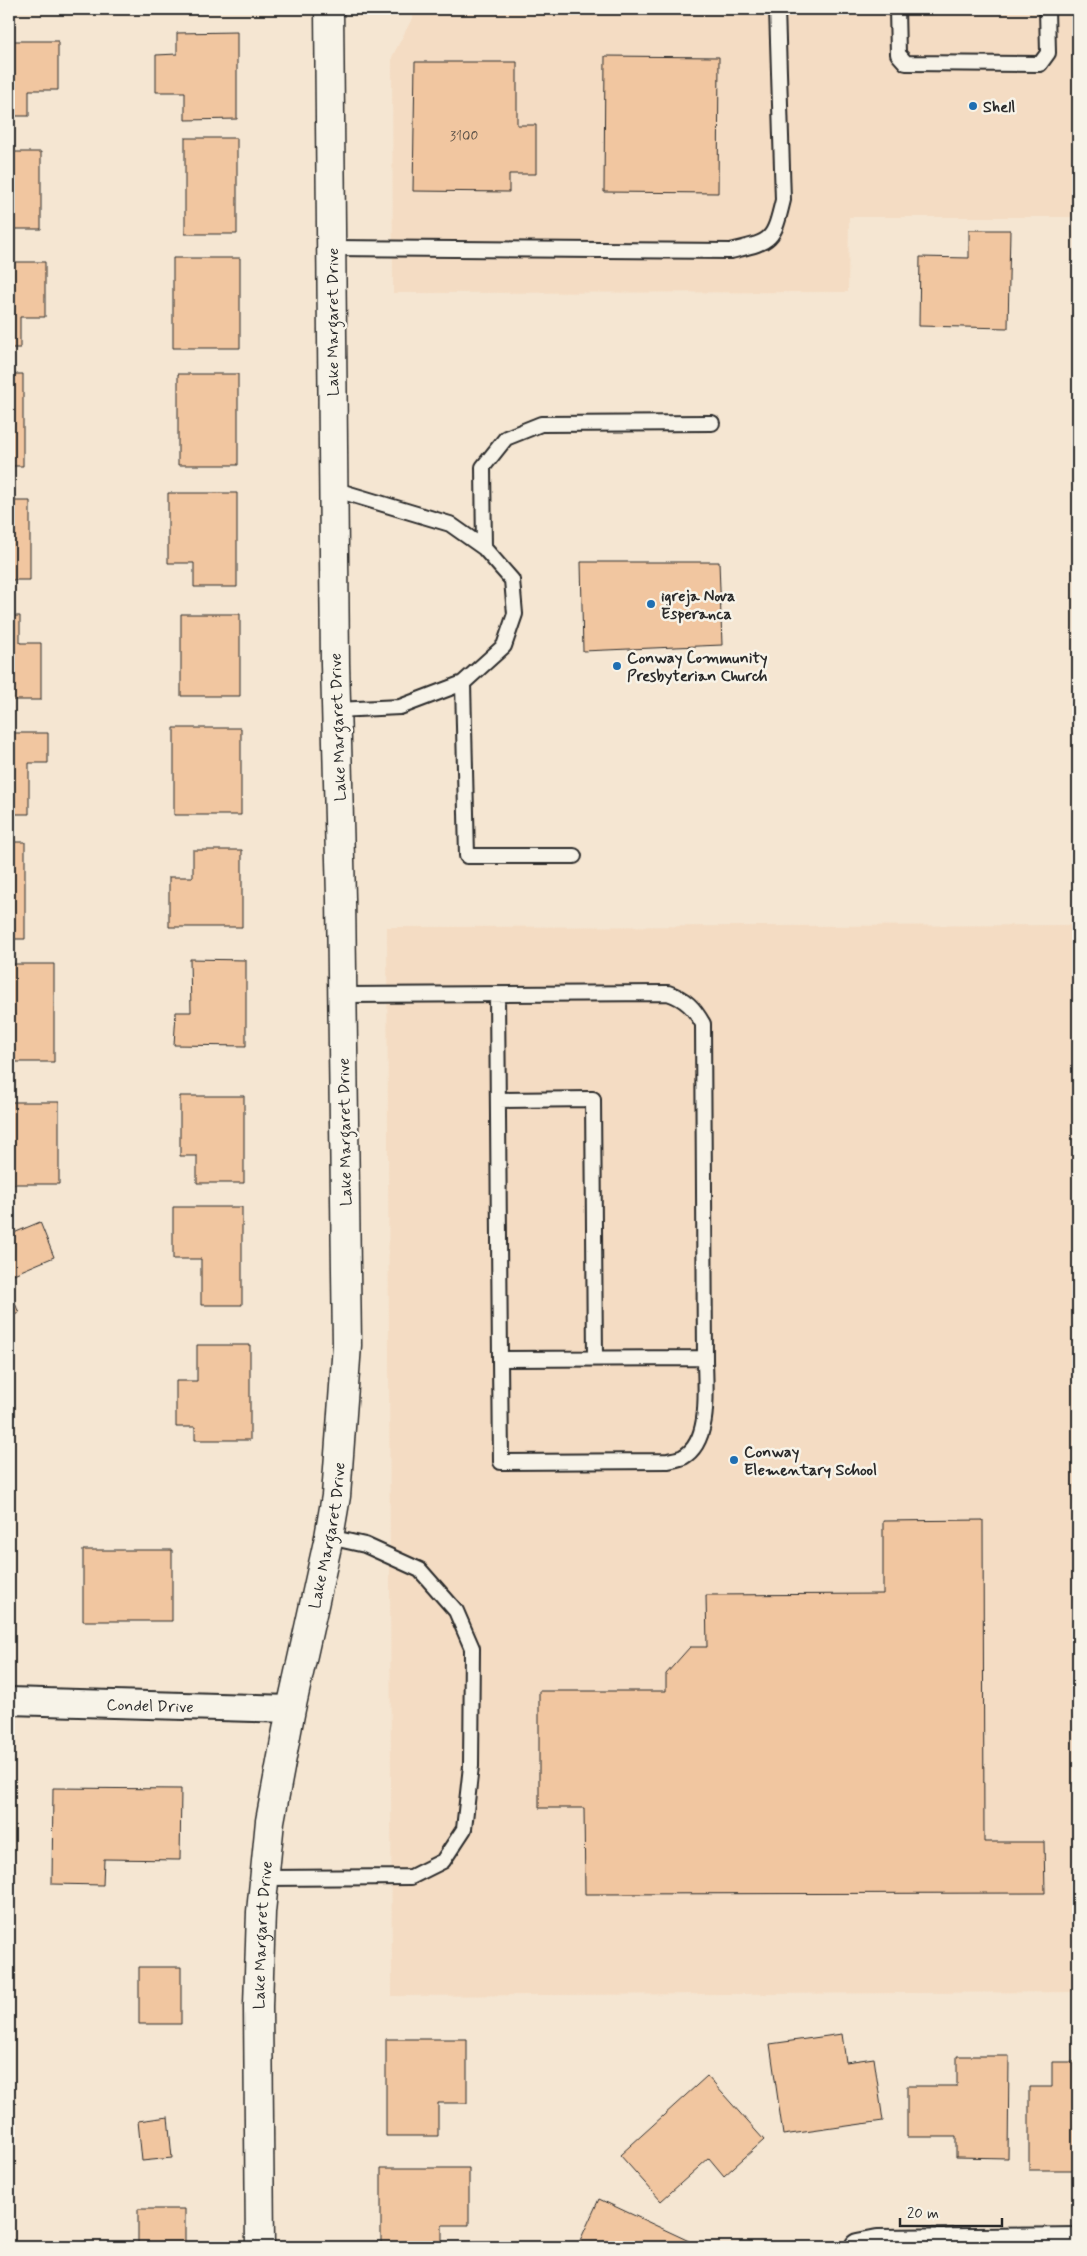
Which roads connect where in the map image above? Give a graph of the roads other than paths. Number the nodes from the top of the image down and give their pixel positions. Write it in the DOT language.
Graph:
graph roads {
  1 [pos="329,9"];
  2 [pos="776,9"];
  3 [pos="896,9"];
  4 [pos="1047,9"];
  5 [pos="331,248"];
  6 [pos="712,423"];
  7 [pos="333,489"];
  8 [pos="484,548"];
  9 [pos="463,683"];
  10 [pos="336,710"];
  11 [pos="574,856"];
  12 [pos="497,994"];
  13 [pos="343,995"];
  14 [pos="498,1100"];
  15 [pos="595,1358"];
  16 [pos="705,1358"];
  17 [pos="500,1359"];
  18 [pos="329,1537"];
  19 [pos="9,1700"];
  20 [pos="290,1708"];
  21 [pos="264,1878"];
  22 [pos="1078,2241"];
  23 [pos="260,2247"];
  24 [pos="858,2247"];
  1 -- 5 [label="street, Lake Margaret Drive"];
  2 -- 5 [label="lane"];
  3 -- 4 [label="lane"];
  5 -- 7 [label="street, Lake Margaret Drive"];
  6 -- 8 [label="lane"];
  7 -- 8 [label="lane"];
  7 -- 10 [label="street, Lake Margaret Drive"];
  8 -- 9 [label="lane"];
  9 -- 10 [label="lane"];
  9 -- 11 [label="lane"];
  10 -- 13 [label="street, Lake Margaret Drive"];
  12 -- 13 [label="lane"];
  12 -- 14 [label="lane"];
  12 -- 16 [label="lane"];
  13 -- 18 [label="street, Lake Margaret Drive"];
  14 -- 15 [label="lane"];
  14 -- 17 [label="lane"];
  15 -- 16 [label="lane"];
  15 -- 17 [label="lane"];
  16 -- 17 [label="lane"];
  18 -- 20 [label="street, Lake Margaret Drive"];
  18 -- 21 [label="lane"];
  19 -- 20 [label="street, Condel Drive"];
  20 -- 21 [label="street, Lake Margaret Drive"];
  21 -- 23 [label="street, Lake Margaret Drive"];
  22 -- 24 [label="street"];
}
